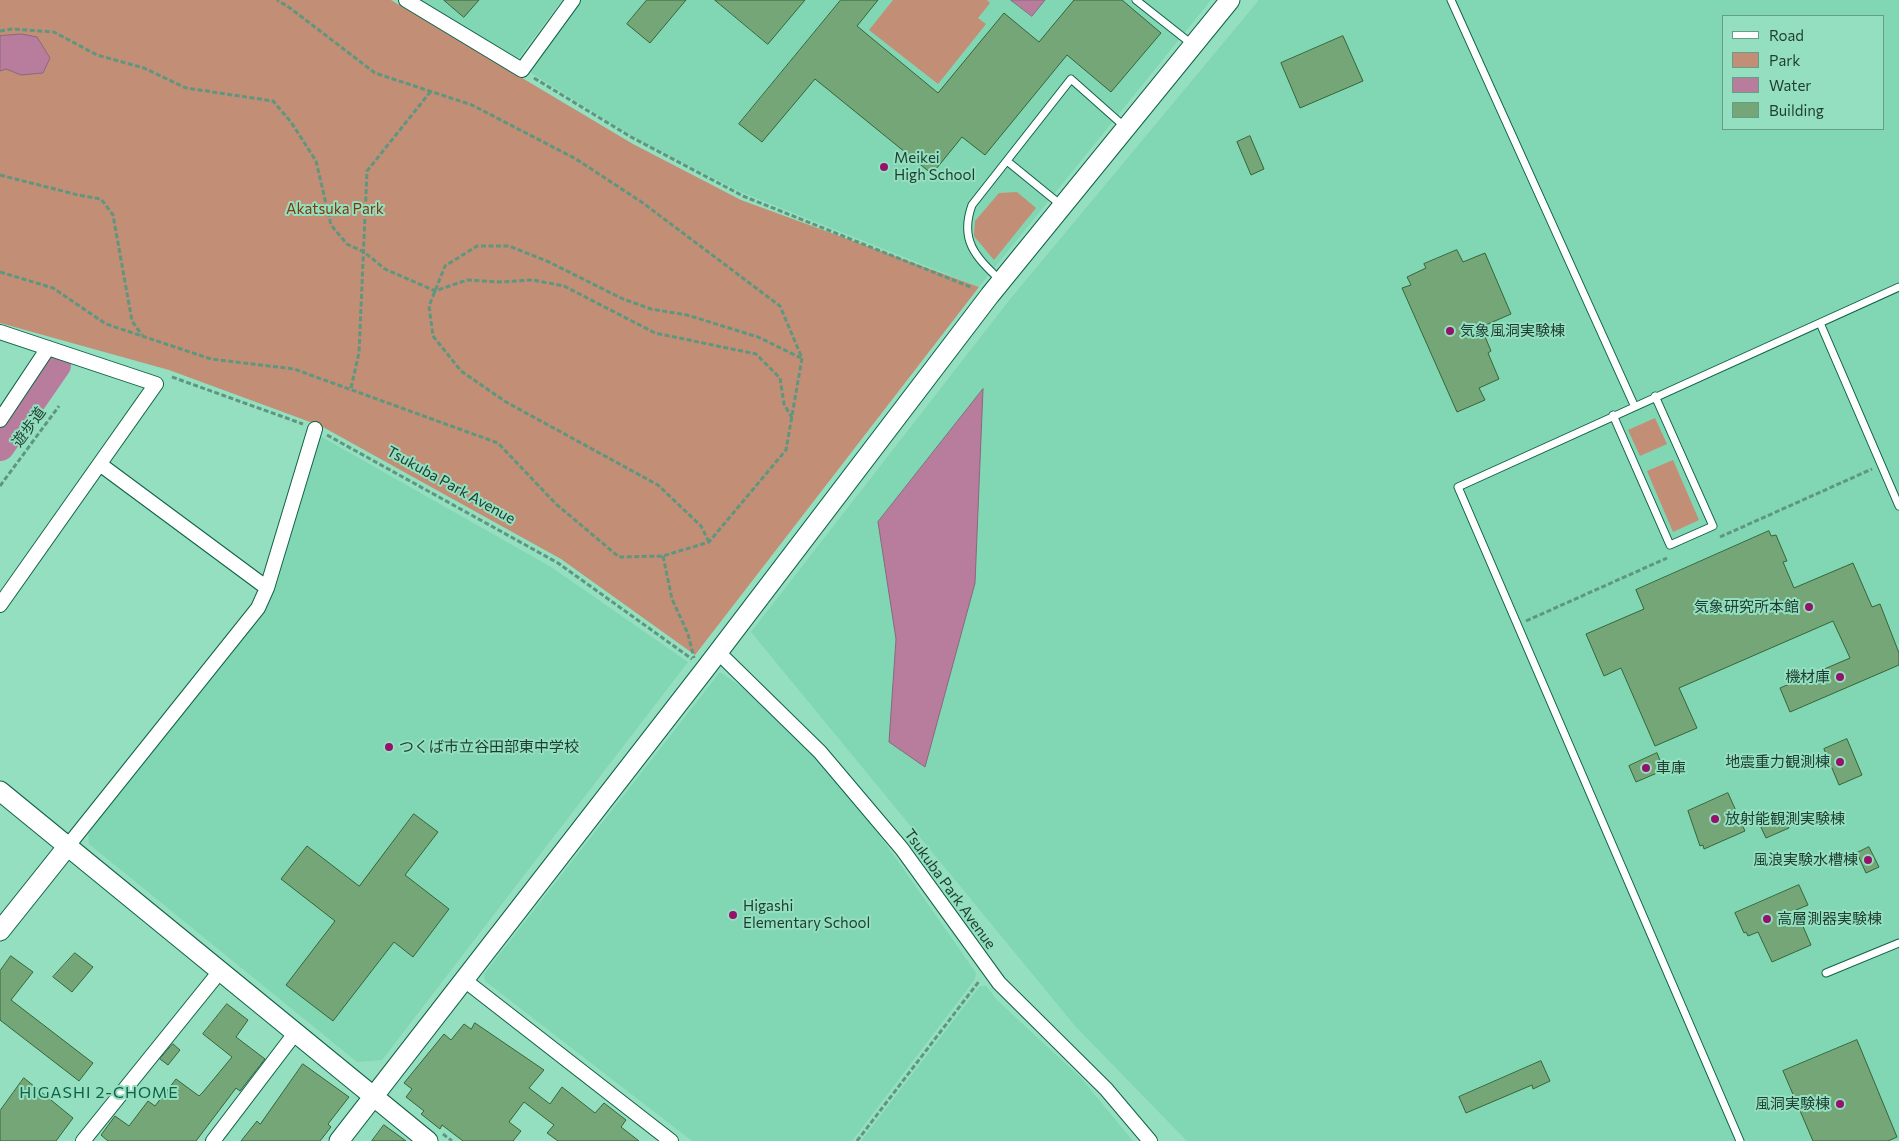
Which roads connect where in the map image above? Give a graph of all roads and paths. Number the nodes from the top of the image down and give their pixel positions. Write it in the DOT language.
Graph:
graph roads {
  1 [pos="277,0"];
  2 [pos="406,0"];
  3 [pos="573,0"];
  4 [pos="1136,0"];
  5 [pos="1230,0"];
  6 [pos="1451,0"];
  7 [pos="0,31"];
  8 [pos="1193,46"];
  9 [pos="522,70"];
  10 [pos="431,91"];
  11 [pos="1126,128"];
  12 [pos="1007,161"];
  13 [pos="0,175"];
  14 [pos="1063,206"];
  15 [pos="364,252"];
  16 [pos="0,272"];
  17 [pos="1002,281"];
  18 [pos="1899,287"];
  19 [pos="435,291"];
  20 [pos="981,292"];
  21 [pos="1820,323"];
  22 [pos="0,332"];
  23 [pos="143,336"];
  24 [pos="48,348"];
  25 [pos="802,358"];
  26 [pos="172,376"];
  27 [pos="351,388"];
  28 [pos="1655,396"];
  29 [pos="1634,405"];
  30 [pos="59,406"];
  31 [pos="1613,415"];
  32 [pos="792,418"];
  33 [pos="0,420"];
  34 [pos="315,429"];
  35 [pos="101,465"];
  36 [pos="1881,465"];
  37 [pos="0,486"];
  38 [pos="1899,506"];
  39 [pos="1719,537"];
  40 [pos="710,542"];
  41 [pos="663,556"];
  42 [pos="1667,558"];
  43 [pos="267,588"];
  44 [pos="0,605"];
  45 [pos="1517,624"];
  46 [pos="723,657"];
  47 [pos="0,791"];
  48 [pos="67,847"];
  49 [pos="0,930"];
  50 [pos="1899,943"];
  51 [pos="221,970"];
  52 [pos="1826,973"];
  53 [pos="463,979"];
  54 [pos="999,982"];
  55 [pos="296,1032"];
  56 [pos="373,1096"];
  57 [pos="432,1135"];
  58 [pos="83,1141"];
  59 [pos="213,1141"];
  60 [pos="339,1141"];
  61 [pos="452,1141"];
  62 [pos="671,1141"];
  63 [pos="857,1141"];
  64 [pos="1150,1141"];
  65 [pos="1740,1141"];
  1 -- 10 [label="path"];
  2 -- 9 [label="street"];
  3 -- 9 [label="street"];
  4 -- 8 [label="lane"];
  5 -- 8 [label="street"];
  6 -- 29 [label="lane"];
  7 -- 15 [label="path"];
  8 -- 11 [label="street"];
  9 -- 20 [label="path"];
  10 -- 15 [label="path"];
  10 -- 25 [label="path"];
  11 -- 12 [label="lane"];
  11 -- 14 [label="street"];
  12 -- 14 [label="lane"];
  12 -- 17 [label="lane"];
  13 -- 23 [label="path"];
  14 -- 17 [label="street"];
  15 -- 19 [label="path"];
  15 -- 27 [label="path"];
  16 -- 23 [label="path"];
  17 -- 53 [label="street"];
  18 -- 21 [label="lane"];
  19 -- 25 [label="path"];
  19 -- 32 [label="path"];
  19 -- 40 [label="path"];
  21 -- 28 [label="lane"];
  21 -- 36 [label="lane"];
  22 -- 24 [label="street"];
  23 -- 27 [label="path"];
  24 -- 33 [label="street"];
  24 -- 35 [label="street"];
  25 -- 32 [label="path"];
  26 -- 34 [label="path, Tsukuba Park Avenue"];
  27 -- 41 [label="path"];
  28 -- 29 [label="lane"];
  28 -- 31 [label="lane"];
  29 -- 31 [label="lane"];
  30 -- 37 [label="path, 遊歩道"];
  31 -- 45 [label="lane"];
  32 -- 40 [label="path"];
  34 -- 41 [label="path, Tsukuba Park Avenue"];
  34 -- 43 [label="street"];
  35 -- 43 [label="street"];
  35 -- 44 [label="street"];
  36 -- 38 [label="lane"];
  36 -- 39 [label="path"];
  40 -- 41 [label="path"];
  42 -- 45 [label="path"];
  43 -- 48 [label="street"];
  45 -- 65 [label="lane"];
  46 -- 54 [label="street, Tsukuba Park Avenue"];
  47 -- 48 [label="street"];
  48 -- 49 [label="street"];
  48 -- 51 [label="street"];
  50 -- 52 [label="lane"];
  51 -- 55 [label="street"];
  51 -- 58 [label="street"];
  53 -- 56 [label="street"];
  53 -- 62 [label="street"];
  54 -- 63 [label="path"];
  54 -- 64 [label="street, Tsukuba Park Avenue"];
  55 -- 56 [label="street"];
  55 -- 59 [label="street"];
  56 -- 57 [label="street"];
  56 -- 60 [label="street"];
  57 -- 61 [label="path"];
}
